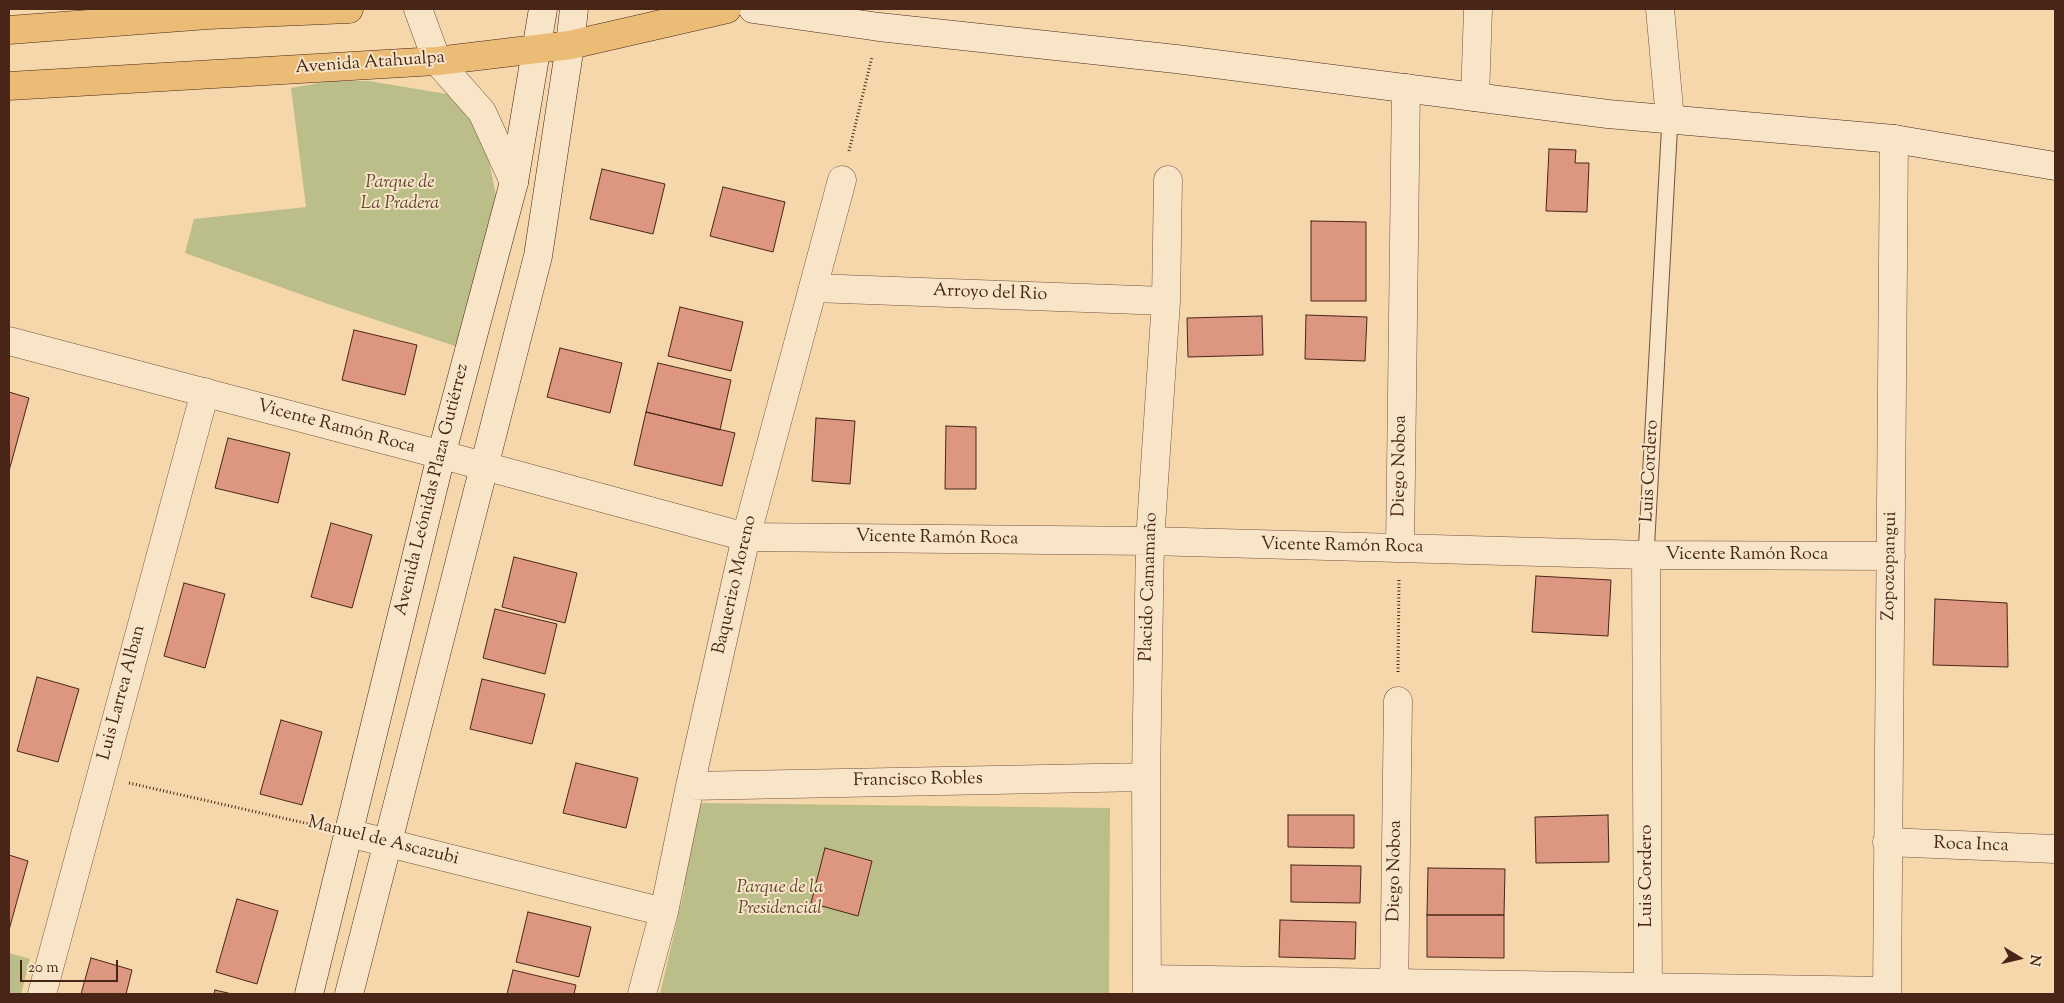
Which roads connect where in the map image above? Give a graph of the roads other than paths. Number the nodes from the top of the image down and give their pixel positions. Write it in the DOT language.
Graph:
graph roads {
  1 [pos="349,9"];
  2 [pos="418,9"];
  3 [pos="543,9"];
  4 [pos="574,9"];
  5 [pos="727,9"];
  6 [pos="753,9"];
  7 [pos="1478,9"];
  8 [pos="1660,9"];
  9 [pos="210,12"];
  10 [pos="9,30"];
  11 [pos="570,45"];
  12 [pos="537,48"];
  13 [pos="437,60"];
  14 [pos="9,86"];
  15 [pos="1406,88"];
  16 [pos="1476,97"];
  17 [pos="1670,118"];
  18 [pos="1894,139"];
  19 [pos="2055,166"];
  20 [pos="842,180"];
  21 [pos="1168,180"];
  22 [pos="514,182"];
  23 [pos="814,288"];
  24 [pos="1166,301"];
  25 [pos="9,341"];
  26 [pos="205,392"];
  27 [pos="441,456"];
  28 [pos="484,466"];
  29 [pos="746,537"];
  30 [pos="1150,541"];
  31 [pos="1400,548"];
  32 [pos="1646,555"];
  33 [pos="1891,556"];
  34 [pos="1398,701"];
  35 [pos="1146,777"];
  36 [pos="690,786"];
  37 [pos="348,833"];
  38 [pos="1888,842"];
  39 [pos="387,843"];
  40 [pos="2055,849"];
  41 [pos="664,912"];
  42 [pos="1147,987"];
  43 [pos="1394,988"];
  44 [pos="1648,991"];
  45 [pos="1887,993"];
  46 [pos="42,994"];
  47 [pos="309,994"];
  48 [pos="349,994"];
  49 [pos="642,994"];
  1 -- 9 [label="main road"];
  2 -- 13 [label="street"];
  3 -- 12 [label="street, Avenida Leónidas Plaza Gutiérrez"];
  4 -- 11 [label="street"];
  5 -- 11 [label="main road, Avenida Atahualpa"];
  6 -- 15 [label="street"];
  7 -- 16 [label="street"];
  8 -- 17 [label="street, Luis Cordero"];
  9 -- 10 [label="main road"];
  11 -- 12 [label="main road, Avenida Atahualpa"];
  11 -- 28 [label="street"];
  12 -- 13 [label="main road, Avenida Atahualpa"];
  12 -- 22 [label="street, Avenida Leónidas Plaza Gutiérrez"];
  13 -- 14 [label="main road, Avenida Atahualpa"];
  13 -- 22 [label="street"];
  15 -- 16 [label="street"];
  15 -- 31 [label="street, Diego Noboa"];
  16 -- 17 [label="street"];
  17 -- 18 [label="street"];
  17 -- 32 [label="lane, Luis Cordero"];
  18 -- 19 [label="street"];
  18 -- 33 [label="street, Zopozopangui"];
  20 -- 23 [label="street, Baquerizo Moreno"];
  21 -- 24 [label="street, Placido Camamaño"];
  22 -- 27 [label="street, Avenida Leónidas Plaza Gutiérrez"];
  23 -- 24 [label="street, Arroyo del Rio"];
  23 -- 29 [label="street, Baquerizo Moreno"];
  24 -- 30 [label="street, Placido Camamaño"];
  25 -- 26 [label="street, Vicente Ramón Roca"];
  26 -- 27 [label="street, Vicente Ramón Roca"];
  26 -- 46 [label="street, Luis Larrea Alban"];
  27 -- 28 [label="street, Vicente Ramón Roca"];
  27 -- 37 [label="street, Avenida Leónidas Plaza Gutiérrez"];
  28 -- 29 [label="street, Vicente Ramón Roca"];
  28 -- 39 [label="street"];
  29 -- 30 [label="street, Vicente Ramón Roca"];
  29 -- 36 [label="street, Baquerizo Moreno"];
  30 -- 31 [label="street, Vicente Ramón Roca"];
  30 -- 35 [label="street, Placido Camamaño"];
  31 -- 32 [label="street, Vicente Ramón Roca"];
  32 -- 33 [label="street, Vicente Ramón Roca"];
  32 -- 44 [label="street, Luis Cordero"];
  33 -- 38 [label="street, Zopozopangui"];
  34 -- 43 [label="street, Diego Noboa"];
  35 -- 36 [label="street, Francisco Robles"];
  35 -- 42 [label="street, Placido Camamaño"];
  36 -- 41 [label="street, Baquerizo Moreno"];
  37 -- 39 [label="street, Manuel de Ascazubi"];
  37 -- 47 [label="street, Avenida Leónidas Plaza Gutiérrez"];
  38 -- 40 [label="street, Roca Inca"];
  38 -- 45 [label="street, Zopozopangui"];
  39 -- 41 [label="street, Manuel de Ascazubi"];
  39 -- 48 [label="street"];
  41 -- 49 [label="street, Baquerizo Moreno"];
  42 -- 43 [label="street"];
  43 -- 44 [label="street"];
  44 -- 45 [label="street"];
}
